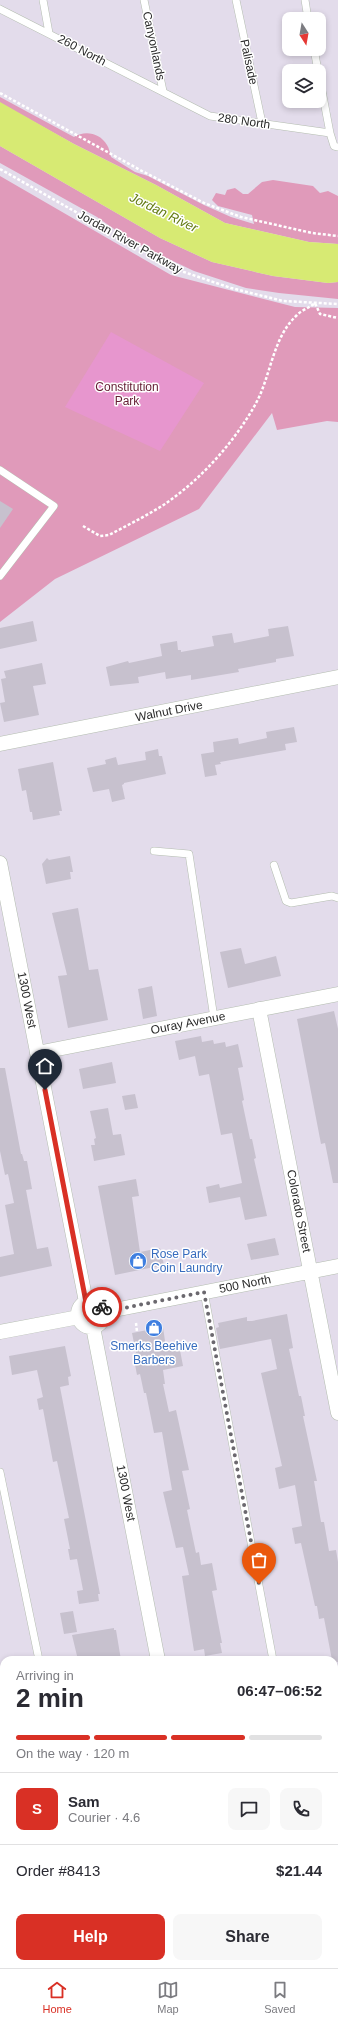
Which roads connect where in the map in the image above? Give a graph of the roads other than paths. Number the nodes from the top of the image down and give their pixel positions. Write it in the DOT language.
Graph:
graph roads {
  1 [pos="43,0"];
  2 [pos="144,0"];
  3 [pos="236,0"];
  4 [pos="305,0"];
  5 [pos="0,9"];
  6 [pos="307,12"];
  7 [pos="49,33"];
  8 [pos="163,91"];
  9 [pos="325,108"];
  10 [pos="262,123"];
  11 [pos="330,133"];
  12 [pos="336,146"];
  13 [pos="0,470"];
  14 [pos="0,576"];
  15 [pos="338,677"];
  16 [pos="0,744"];
  17 [pos="154,851"];
  18 [pos="0,864"];
  19 [pos="274,865"];
  20 [pos="338,898"];
  21 [pos="338,994"];
  22 [pos="259,1009"];
  23 [pos="214,1018"];
  24 [pos="37,1052"];
  25 [pos="338,1266"];
  26 [pos="310,1271"];
  27 [pos="204,1292"];
  28 [pos="86,1302"];
  29 [pos="104,1312"];
  30 [pos="78,1317"];
  31 [pos="93,1327"];
  32 [pos="0,1332"];
  33 [pos="338,1413"];
  34 [pos="0,1472"];
  35 [pos="38,1656"];
  36 [pos="157,1656"];
  37 [pos="272,1656"];
  1 -- 7 [label="lane"];
  2 -- 8 [label="lane, Canyonlands"];
  3 -- 10 [label="lane, Palisade"];
  4 -- 6 [label="lane"];
  5 -- 7 [label="lane, 260 North"];
  7 -- 8 [label="lane, 260 North"];
  8 -- 10 [label="lane, 280 North"];
  9 -- 11 [label="lane"];
  10 -- 11 [label="lane, 280 North"];
  11 -- 12 [label="lane"];
  13 -- 14 [label="lane"];
  15 -- 16 [label="street, Walnut Drive"];
  17 -- 23 [label="lane"];
  18 -- 24 [label="street, 1300 West"];
  19 -- 20 [label="lane"];
  21 -- 22 [label="street, Ouray Avenue"];
  22 -- 23 [label="street, Ouray Avenue"];
  22 -- 26 [label="street, Colorado Street"];
  23 -- 24 [label="street, Ouray Avenue"];
  24 -- 28 [label="street, 1300 West"];
  25 -- 26 [label="street, 500 North"];
  26 -- 27 [label="street, 500 North"];
  26 -- 33 [label="street, Colorado Street"];
  27 -- 29 [label="street, 500 North"];
  27 -- 37 [label="lane"];
  28 -- 29 [label="street"];
  28 -- 30 [label="street"];
  29 -- 31 [label="street"];
  30 -- 31 [label="street"];
  30 -- 32 [label="street"];
  31 -- 36 [label="street, 1300 West"];
  34 -- 35 [label="lane"];
}
